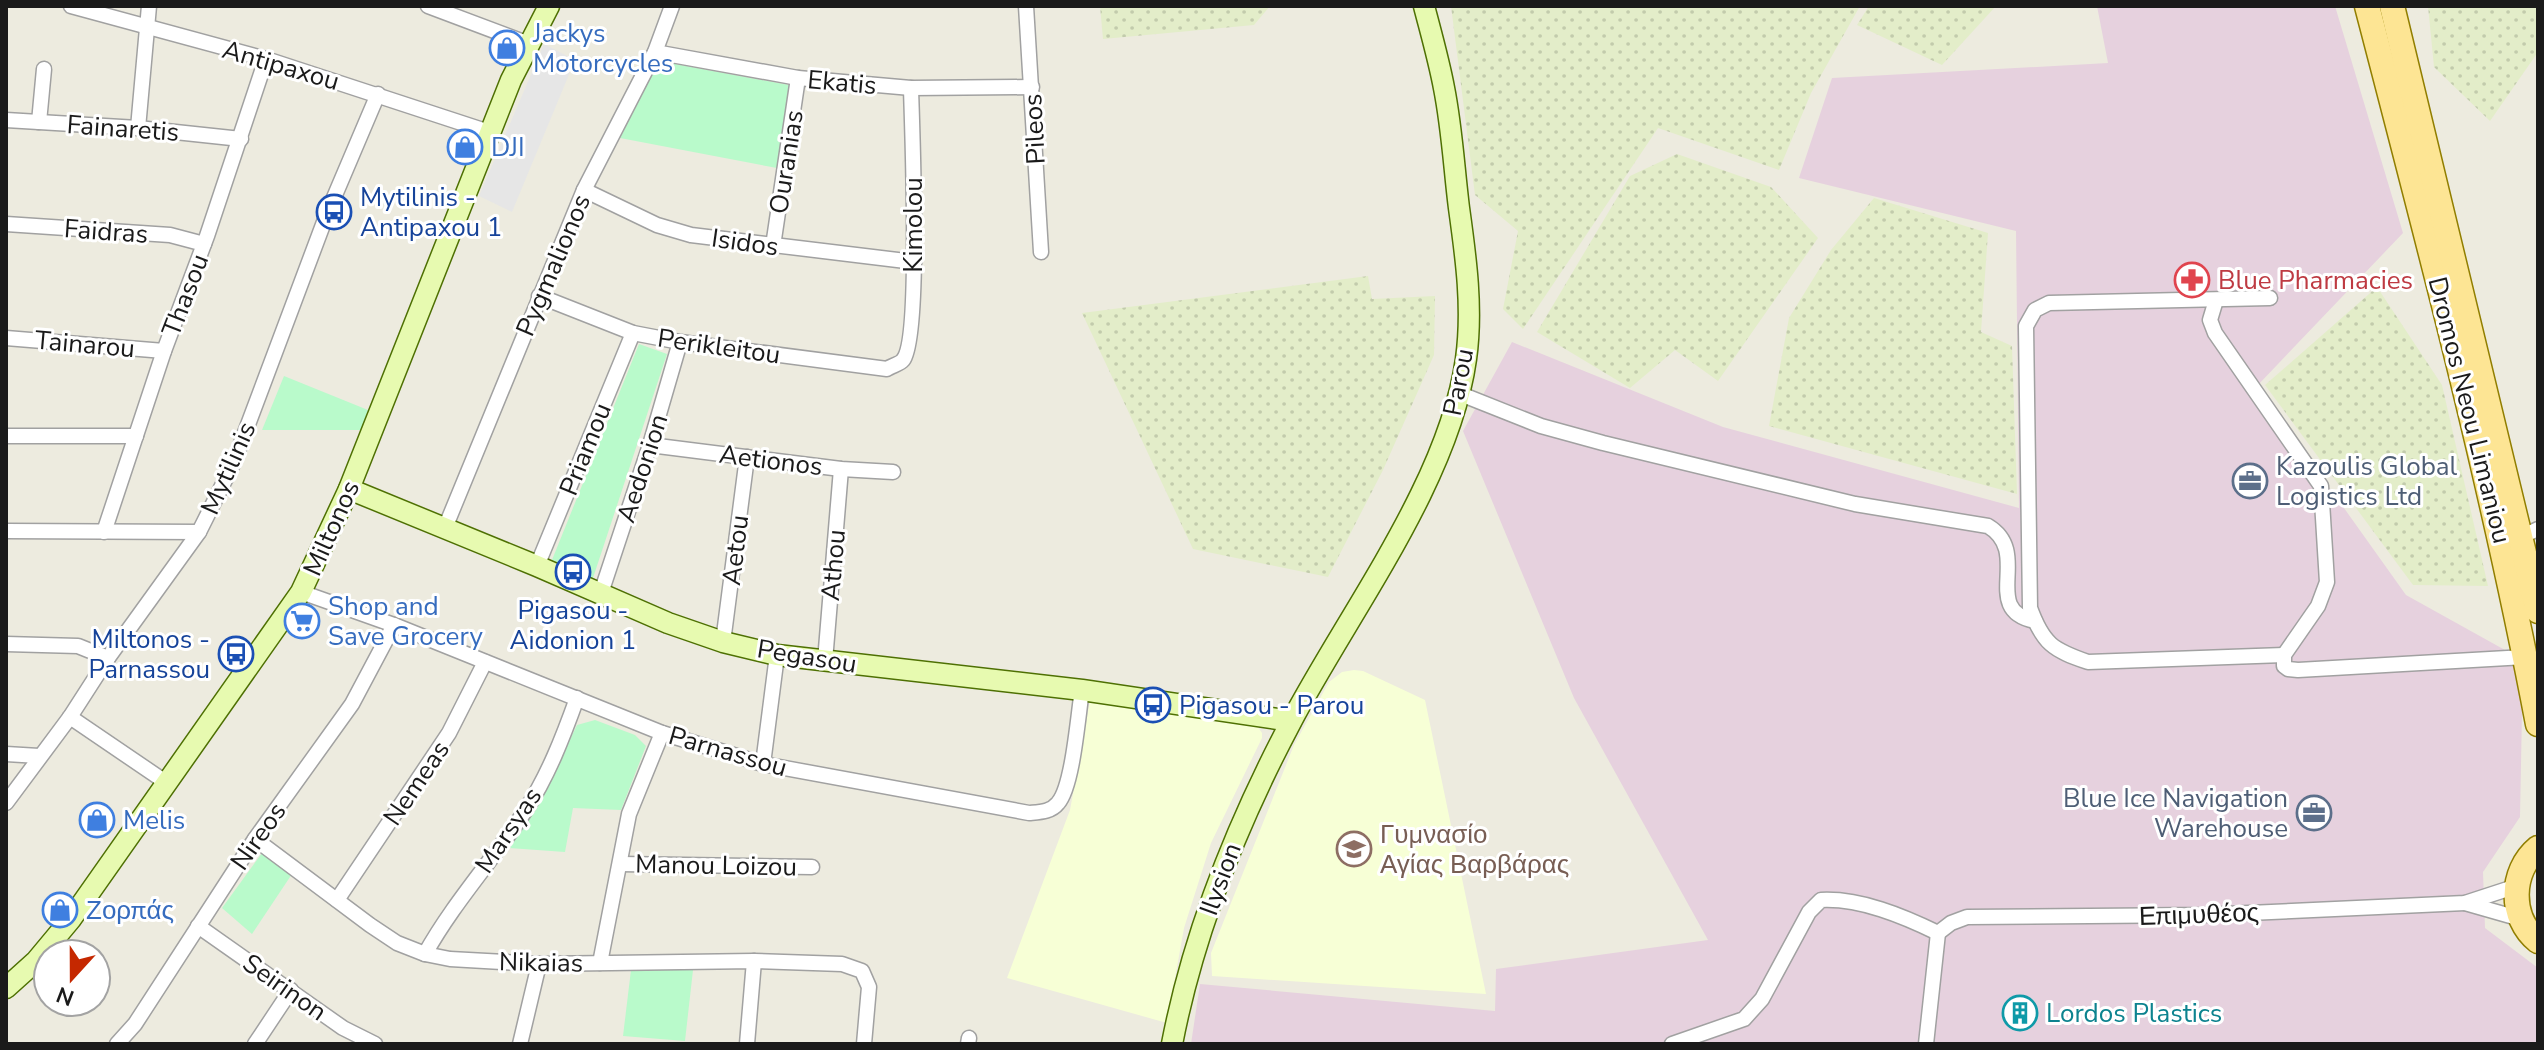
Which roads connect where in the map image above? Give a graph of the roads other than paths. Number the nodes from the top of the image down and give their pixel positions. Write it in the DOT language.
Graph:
graph roads {
  1 [pos="71,6"];
  2 [pos="149,6"];
  3 [pos="549,6"];
  4 [pos="672,6"];
  5 [pos="1026,6"];
  6 [pos="1424,6"];
  7 [pos="2367,6"];
  8 [pos="2392,6"];
  9 [pos="438,8"];
  10 [pos="145,28"];
  11 [pos="529,44"];
  12 [pos="655,52"];
  13 [pos="266,59"];
  14 [pos="44,69"];
  15 [pos="798,78"];
  16 [pos="1032,87"];
  17 [pos="911,88"];
  18 [pos="378,94"];
  19 [pos="6,120"];
  20 [pos="39,122"];
  21 [pos="138,128"];
  22 [pos="489,132"];
  23 [pos="241,139"];
  24 [pos="584,190"];
  25 [pos="6,224"];
  26 [pos="204,244"];
  27 [pos="773,246"];
  28 [pos="1041,252"];
  29 [pos="914,262"];
  30 [pos="539,296"];
  31 [pos="2270,298"];
  32 [pos="2216,300"];
  33 [pos="633,333"];
  34 [pos="6,338"];
  35 [pos="680,342"];
  36 [pos="164,351"];
  37 [pos="903,360"];
  38 [pos="1458,393"];
  39 [pos="6,436"];
  40 [pos="136,436"];
  41 [pos="650,445"];
  42 [pos="747,457"];
  43 [pos="841,469"];
  44 [pos="893,472"];
  45 [pos="349,489"];
  46 [pos="445,528"];
  47 [pos="6,531"];
  48 [pos="104,532"];
  49 [pos="199,532"];
  50 [pos="2529,532"];
  51 [pos="537,566"];
  52 [pos="2526,571"];
  53 [pos="301,592"];
  54 [pos="601,593"];
  55 [pos="2538,611"];
  56 [pos="2035,621"];
  57 [pos="394,625"];
  58 [pos="723,642"];
  59 [pos="6,644"];
  60 [pos="777,655"];
  61 [pos="2284,655"];
  62 [pos="2525,657"];
  63 [pos="108,658"];
  64 [pos="825,661"];
  65 [pos="485,662"];
  66 [pos="1082,690"];
  67 [pos="577,698"];
  68 [pos="70,717"];
  69 [pos="1291,721"];
  70 [pos="2538,724"];
  71 [pos="662,733"];
  72 [pos="6,754"];
  73 [pos="39,756"];
  74 [pos="763,764"];
  75 [pos="167,783"];
  76 [pos="6,803"];
  77 [pos="255,839"];
  78 [pos="2538,848"];
  79 [pos="620,864"];
  80 [pos="812,867"];
  81 [pos="2517,886"];
  82 [pos="337,900"];
  83 [pos="2465,903"];
  84 [pos="2521,919"];
  85 [pos="198,926"];
  86 [pos="1938,933"];
  87 [pos="2538,941"];
  88 [pos="425,954"];
  89 [pos="754,961"];
  90 [pos="600,963"];
  91 [pos="539,964"];
  92 [pos="6,988"];
  93 [pos="291,990"];
  94 [pos="117,1044"];
  95 [pos="255,1044"];
  96 [pos="375,1044"];
  97 [pos="520,1044"];
  98 [pos="747,1044"];
  99 [pos="864,1044"];
  100 [pos="1172,1044"];
  101 [pos="1672,1044"];
  102 [pos="1926,1044"];
  1 -- 10 [label="street, Antipaxou"];
  2 -- 10 [label="street"];
  3 -- 11 [label="street, Miltonos"];
  4 -- 12 [label="street, Pygmalionos"];
  5 -- 16 [label="street, Pileos"];
  6 -- 38 [label="street, Parou"];
  7 -- 52 [label="main road, Dromos Neou Limaniou"];
  8 -- 50 [label="main road, Dromos Neou Limaniou"];
  9 -- 11 [label="street"];
  10 -- 13 [label="street, Antipaxou"];
  10 -- 21 [label="street"];
  11 -- 22 [label="street, Miltonos"];
  12 -- 15 [label="street, Ekatis"];
  12 -- 24 [label="street, Pygmalionos"];
  13 -- 18 [label="street, Antipaxou"];
  13 -- 23 [label="street, Thasou"];
  14 -- 20 [label="street"];
  15 -- 17 [label="street, Ekatis"];
  15 -- 27 [label="street, Ouranias"];
  16 -- 17 [label="street, Ekatis"];
  16 -- 28 [label="street, Pileos"];
  17 -- 29 [label="street, Kimolou"];
  18 -- 22 [label="street, Antipaxou"];
  18 -- 49 [label="street, Mytilinis"];
  19 -- 20 [label="street, Fainaretis"];
  20 -- 21 [label="street, Fainaretis"];
  21 -- 23 [label="street, Fainaretis"];
  22 -- 45 [label="street, Miltonos"];
  23 -- 26 [label="street, Thasou"];
  24 -- 27 [label="street, Isidos"];
  24 -- 30 [label="street, Pygmalionos"];
  25 -- 26 [label="street, Faidras"];
  26 -- 36 [label="street, Thasou"];
  27 -- 29 [label="street, Isidos"];
  29 -- 37 [label="street, Kimolou"];
  30 -- 33 [label="street, Perikleitou"];
  30 -- 46 [label="street, Pygmalionos"];
  31 -- 32 [label="street"];
  32 -- 56 [label="street"];
  32 -- 61 [label="street"];
  33 -- 35 [label="street, Perikleitou"];
  33 -- 51 [label="street, Priamou"];
  34 -- 36 [label="street, Tainarou"];
  35 -- 37 [label="street, Perikleitou"];
  35 -- 41 [label="street, Aedonion"];
  36 -- 40 [label="street, Thasou"];
  38 -- 56 [label="street"];
  38 -- 69 [label="street, Parou"];
  39 -- 40 [label="street"];
  40 -- 48 [label="street, Thasou"];
  41 -- 42 [label="street, Aetionos"];
  41 -- 54 [label="street, Aedonion"];
  42 -- 43 [label="street, Aetionos"];
  42 -- 58 [label="street, Aetou"];
  43 -- 44 [label="street, Aetionos"];
  43 -- 64 [label="street, Athou"];
  45 -- 46 [label="street, Pegasou"];
  45 -- 53 [label="street, Miltonos"];
  46 -- 51 [label="street, Pegasou"];
  47 -- 48 [label="street"];
  48 -- 49 [label="street"];
  49 -- 63 [label="street, Mytilinis"];
  50 -- 52 [label="main road, Dromos Neou Limaniou"];
  51 -- 54 [label="street, Pegasou"];
  52 -- 55 [label="main road, Dromos Neou Limaniou"];
  52 -- 62 [label="main road, Dromos Neou Limaniou"];
  53 -- 57 [label="street, Parnassou"];
  53 -- 75 [label="street, Miltonos"];
  54 -- 58 [label="street, Pegasou"];
  56 -- 61 [label="street"];
  57 -- 65 [label="street, Parnassou"];
  57 -- 77 [label="street, Nireos"];
  58 -- 60 [label="street, Pegasou"];
  59 -- 63 [label="street"];
  60 -- 64 [label="street, Pegasou"];
  60 -- 74 [label="street"];
  61 -- 62 [label="street"];
  62 -- 70 [label="main road, Dromos Neou Limaniou"];
  63 -- 68 [label="street, Mytilinis"];
  64 -- 66 [label="street, Pegasou"];
  65 -- 67 [label="street, Parnassou"];
  65 -- 82 [label="street, Nemeas"];
  66 -- 69 [label="street, Pegasou"];
  66 -- 74 [label="street, Parnassou"];
  67 -- 71 [label="street, Parnassou"];
  67 -- 88 [label="street, Marsyas"];
  68 -- 73 [label="street, Mytilinis"];
  68 -- 75 [label="street"];
  69 -- 100 [label="street, Ilysion"];
  71 -- 74 [label="street, Parnassou"];
  71 -- 79 [label="street"];
  72 -- 73 [label="street"];
  73 -- 76 [label="street, Mytilinis"];
  75 -- 92 [label="street, Miltonos"];
  77 -- 82 [label="street, Nikaias"];
  77 -- 85 [label="street, Nireos"];
  78 -- 81 [label="main road"];
  79 -- 80 [label="street, Manou Loizou"];
  79 -- 90 [label="street"];
  81 -- 83 [label="street"];
  81 -- 84 [label="main road"];
  82 -- 88 [label="street, Nikaias"];
  83 -- 84 [label="street"];
  83 -- 86 [label="street, Επιμυθέος"];
  84 -- 87 [label="main road"];
  85 -- 93 [label="street, Seirinon"];
  85 -- 94 [label="street, Nireos"];
  86 -- 101 [label="street"];
  86 -- 102 [label="street"];
  88 -- 91 [label="street, Nikaias"];
  89 -- 90 [label="street, Nikaias"];
  89 -- 98 [label="street"];
  89 -- 99 [label="street, Nikaias"];
  90 -- 91 [label="street, Nikaias"];
  91 -- 97 [label="street"];
  93 -- 95 [label="street"];
  93 -- 96 [label="street, Seirinon"];
}
